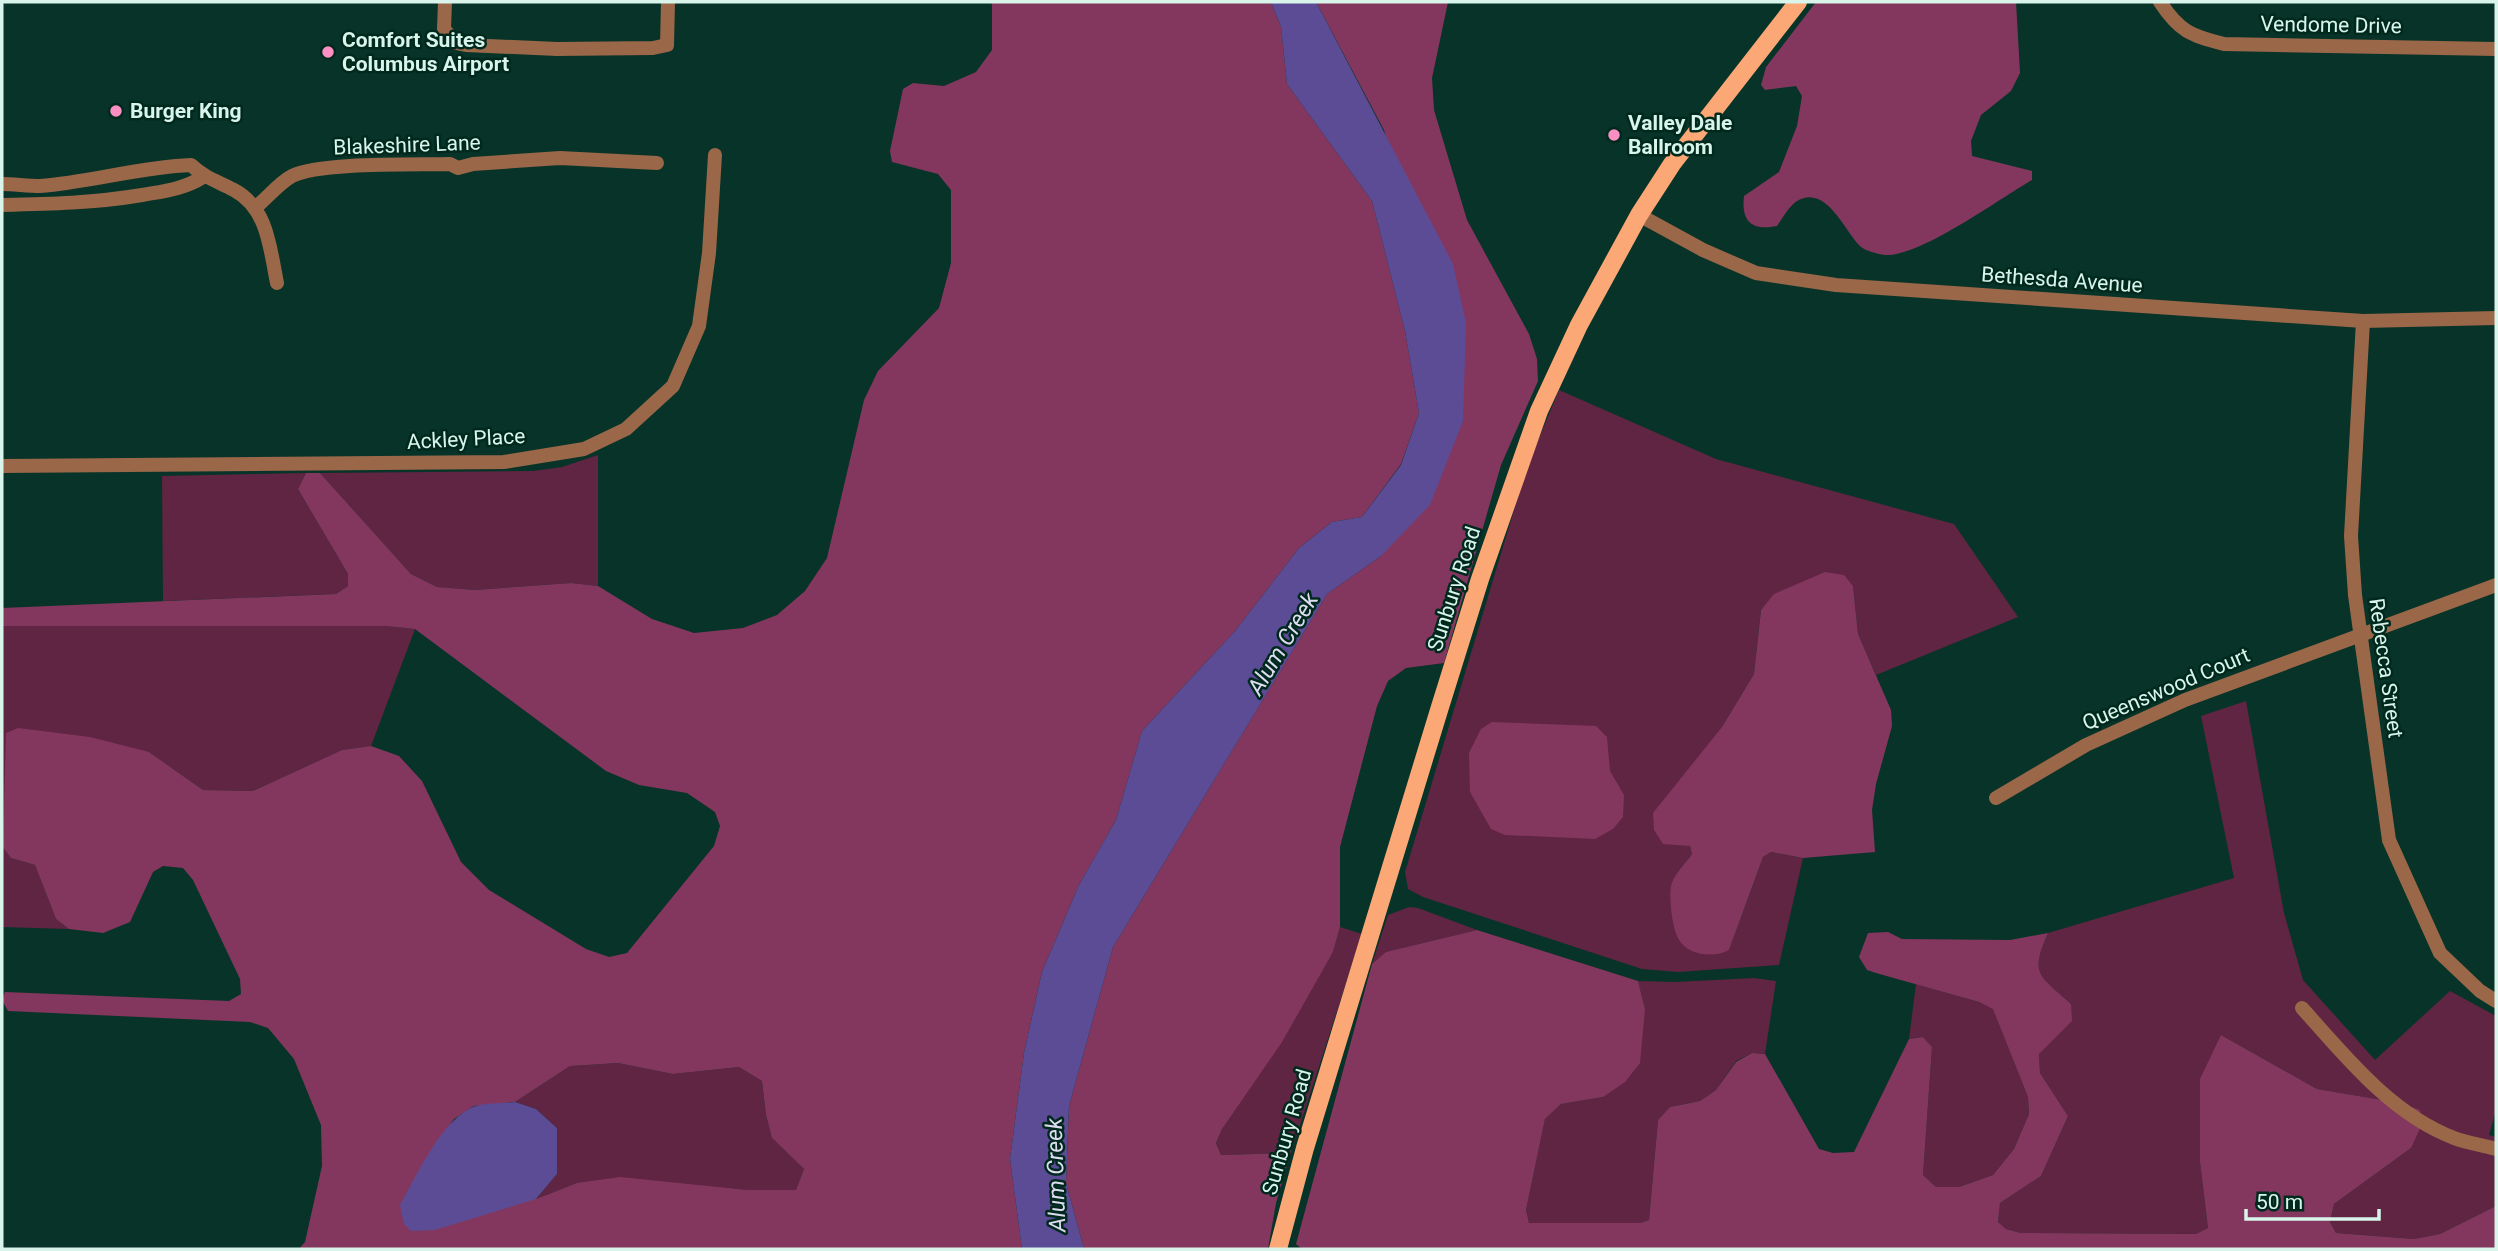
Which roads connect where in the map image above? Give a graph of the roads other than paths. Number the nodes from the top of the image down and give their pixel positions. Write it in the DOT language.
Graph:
graph roads {
  1 [pos="446,2"];
  2 [pos="668,2"];
  3 [pos="1798,2"];
  4 [pos="2160,2"];
  5 [pos="2496,49"];
  6 [pos="715,155"];
  7 [pos="657,163"];
  8 [pos="203,177"];
  9 [pos="2,184"];
  10 [pos="2,205"];
  11 [pos="255,208"];
  12 [pos="1639,215"];
  13 [pos="277,283"];
  14 [pos="2496,318"];
  15 [pos="2362,321"];
  16 [pos="2,466"];
  17 [pos="2496,585"];
  18 [pos="2361,634"];
  19 [pos="1996,799"];
  20 [pos="2496,1001"];
  21 [pos="2301,1008"];
  22 [pos="2496,1149"];
  23 [pos="1279,1249"];
  1 -- 2 [label="street"];
  3 -- 12 [label="main road, Sunbury Road"];
  4 -- 5 [label="street, Vendome Drive"];
  6 -- 16 [label="street, Ackley Place"];
  7 -- 11 [label="street, Blakeshire Lane"];
  8 -- 9 [label="street"];
  8 -- 10 [label="street"];
  8 -- 11 [label="street"];
  11 -- 13 [label="street"];
  12 -- 15 [label="street, Bethesda Avenue"];
  12 -- 23 [label="main road, Sunbury Road"];
  14 -- 15 [label="street, Bethesda Avenue"];
  15 -- 18 [label="street, Rebecca Street"];
  17 -- 18 [label="street, Queenswood Court"];
  18 -- 19 [label="street, Queenswood Court"];
  18 -- 20 [label="street, Rebecca Street"];
  21 -- 22 [label="street"];
}
